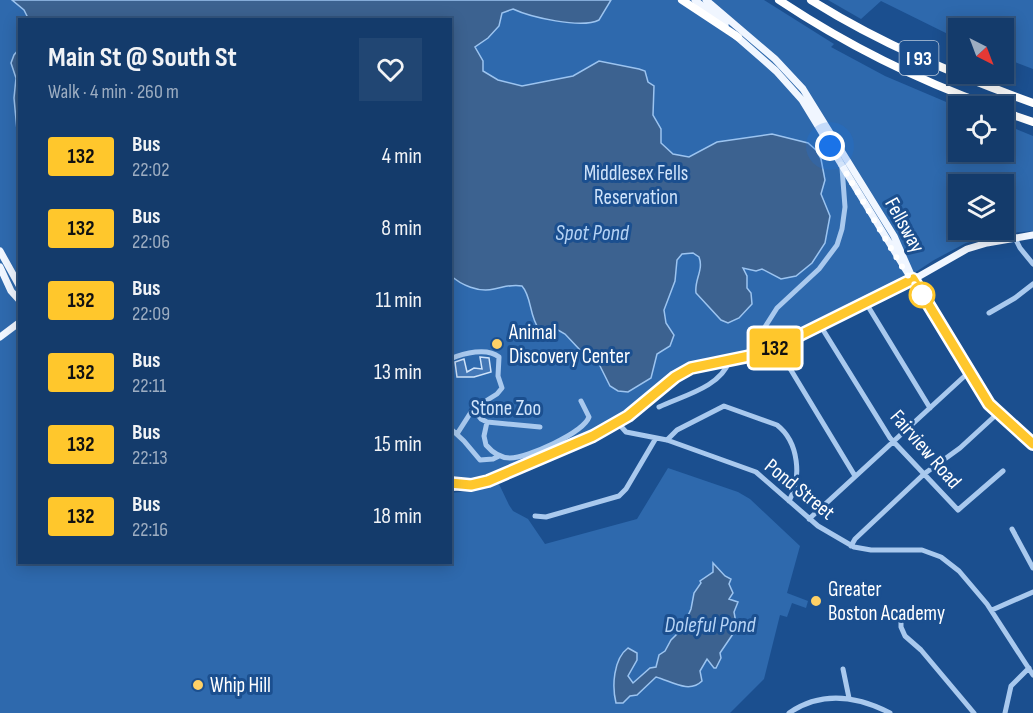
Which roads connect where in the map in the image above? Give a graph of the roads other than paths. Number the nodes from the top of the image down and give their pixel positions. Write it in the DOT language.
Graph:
graph roads {
  1 [pos="682,0"];
  2 [pos="695,0"];
  3 [pos="706,0"];
  4 [pos="779,0"];
  5 [pos="811,0"];
  6 [pos="738,38"];
  7 [pos="967,96"];
  8 [pos="1033,103"];
  9 [pos="1014,115"];
  10 [pos="1033,122"];
  11 [pos="841,164"];
  12 [pos="1033,235"];
  13 [pos="1015,238"];
  14 [pos="0,251"];
  15 [pos="1033,264"];
  16 [pos="0,267"];
  17 [pos="913,279"];
  18 [pos="18,283"];
  19 [pos="1033,284"];
  20 [pos="18,300"];
  21 [pos="866,303"];
  22 [pos="989,313"];
  23 [pos="17,324"];
  24 [pos="820,326"];
  25 [pos="0,337"];
  26 [pos="777,347"];
  27 [pos="750,357"];
  28 [pos="452,358"];
  29 [pos="729,361"];
  30 [pos="969,372"];
  31 [pos="581,401"];
  32 [pos="659,407"];
  33 [pos="930,408"];
  34 [pos="473,409"];
  35 [pos="997,414"];
  36 [pos="487,422"];
  37 [pos="618,423"];
  38 [pos="540,427"];
  39 [pos="452,430"];
  40 [pos="457,434"];
  41 [pos="656,438"];
  42 [pos="668,441"];
  43 [pos="893,441"];
  44 [pos="1033,443"];
  45 [pos="499,456"];
  46 [pos="1003,471"];
  47 [pos="924,474"];
  48 [pos="855,476"];
  49 [pos="452,483"];
  50 [pos="471,485"];
  51 [pos="452,488"];
  52 [pos="789,501"];
  53 [pos="535,516"];
  54 [pos="809,519"];
  55 [pos="1012,529"];
  56 [pos="852,546"];
  57 [pos="1033,567"];
  58 [pos="1033,592"];
  59 [pos="992,610"];
  60 [pos="901,619"];
  61 [pos="1029,668"];
  62 [pos="843,669"];
  63 [pos="1033,675"];
  64 [pos="849,698"];
  65 [pos="789,713"];
  66 [pos="890,713"];
  67 [pos="974,713"];
  68 [pos="1005,713"];
  1 -- 6 [label="highway"];
  2 -- 6 [label="main road, Fellsway"];
  3 -- 17 [label="main road, Fellsway"];
  4 -- 7 [label="highway, I 93"];
  5 -- 8 [label="highway, I 93"];
  6 -- 11 [label="main road, Fellsway"];
  9 -- 10 [label="highway"];
  11 -- 17 [label="main road, Fellsway"];
  11 -- 27 [label="street"];
  12 -- 13 [label="main road"];
  13 -- 15 [label="street"];
  13 -- 17 [label="main road"];
  14 -- 18 [label="main road"];
  16 -- 20 [label="main road"];
  17 -- 21 [label="main road"];
  17 -- 30 [label="main road"];
  19 -- 22 [label="street"];
  21 -- 24 [label="main road"];
  21 -- 33 [label="street"];
  23 -- 25 [label="main road"];
  24 -- 26 [label="main road"];
  24 -- 43 [label="street, Fairview Road"];
  26 -- 27 [label="main road"];
  26 -- 48 [label="street"];
  27 -- 29 [label="main road"];
  28 -- 34 [label="street"];
  29 -- 32 [label="street"];
  29 -- 37 [label="main road"];
  30 -- 33 [label="street"];
  30 -- 35 [label="main road"];
  31 -- 45 [label="street"];
  33 -- 43 [label="street"];
  34 -- 36 [label="street"];
  34 -- 40 [label="street"];
  35 -- 44 [label="main road"];
  35 -- 47 [label="street"];
  36 -- 38 [label="street"];
  36 -- 45 [label="street"];
  37 -- 41 [label="street, Pond Street"];
  37 -- 50 [label="main road"];
  39 -- 40 [label="street"];
  40 -- 45 [label="street"];
  41 -- 42 [label="street, Pond Street"];
  41 -- 53 [label="street"];
  42 -- 52 [label="street, Pond Street"];
  42 -- 52 [label="street"];
  43 -- 47 [label="street, Fairview Road"];
  43 -- 48 [label="street"];
  46 -- 47 [label="street, Fairview Road"];
  47 -- 56 [label="street"];
  48 -- 54 [label="street"];
  49 -- 50 [label="main road"];
  50 -- 51 [label="main road"];
  52 -- 54 [label="street, Pond Street"];
  54 -- 56 [label="street, Pond Street"];
  55 -- 57 [label="street"];
  56 -- 59 [label="street, Pond Street"];
  58 -- 59 [label="street"];
  59 -- 61 [label="street, Pond Street"];
  60 -- 67 [label="street"];
  61 -- 63 [label="street, Pond Street"];
  61 -- 68 [label="street"];
  62 -- 64 [label="street"];
  64 -- 65 [label="street"];
  64 -- 66 [label="street"];
}
